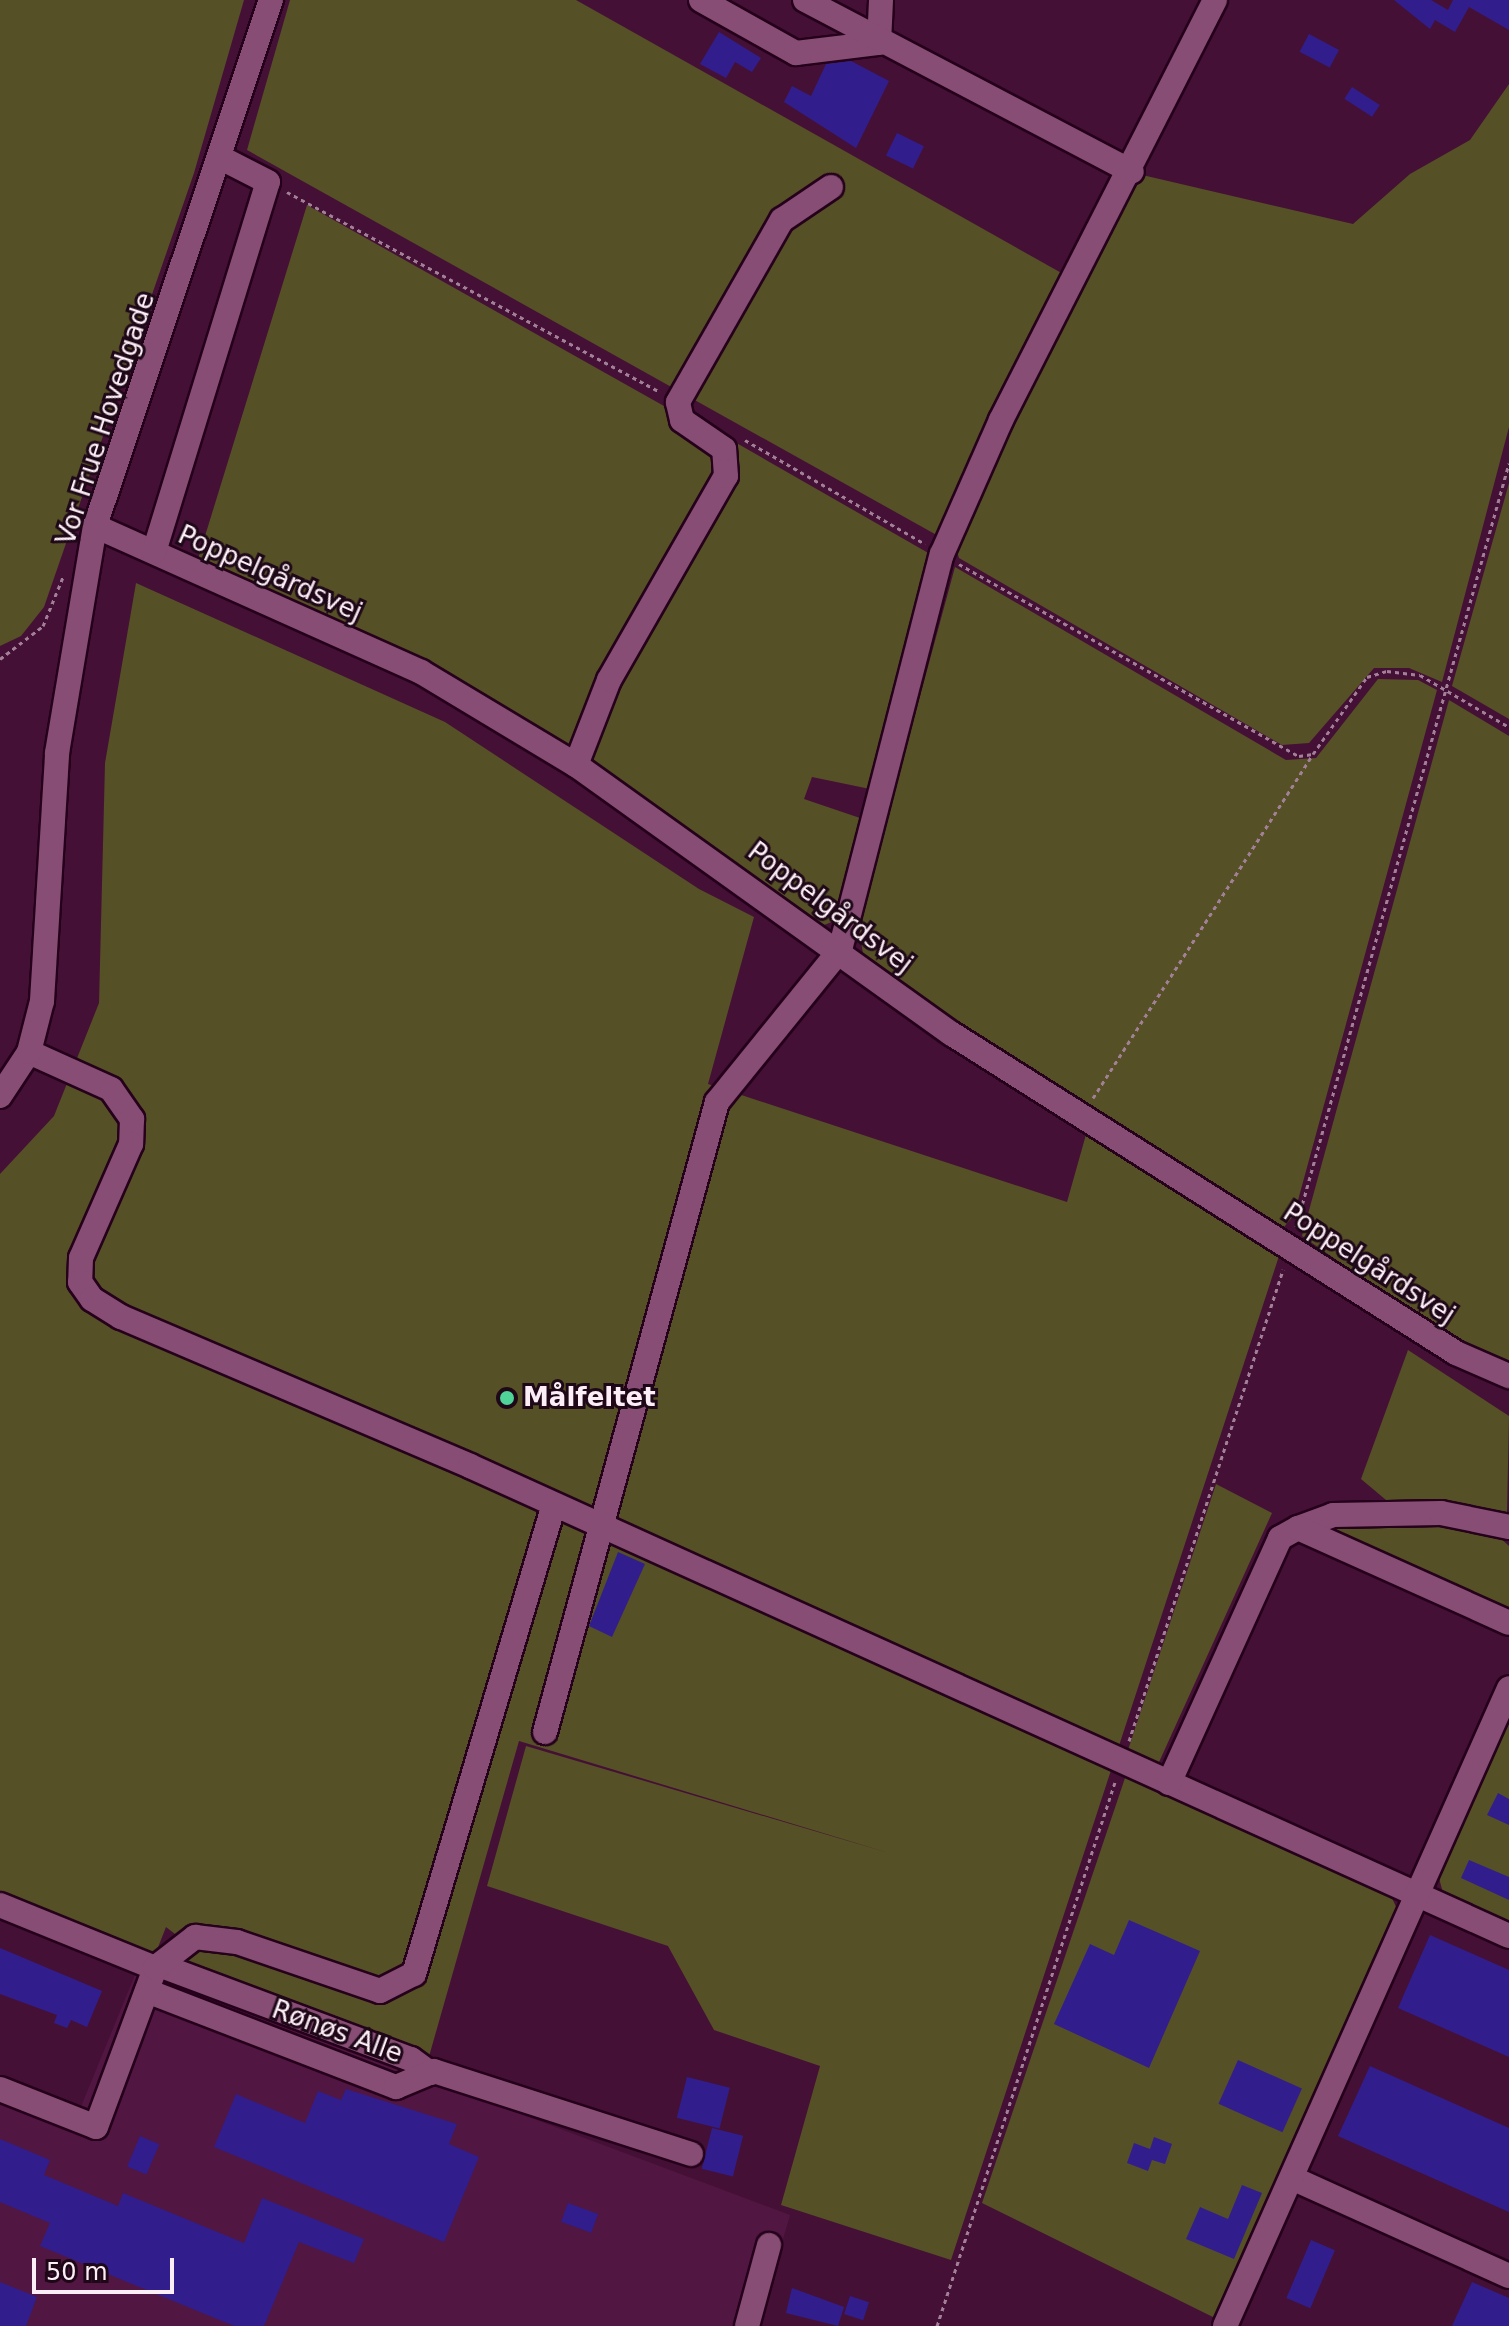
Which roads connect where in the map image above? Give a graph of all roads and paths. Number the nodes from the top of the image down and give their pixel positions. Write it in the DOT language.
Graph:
graph roads {
  1 [pos="271,0"];
  2 [pos="701,0"];
  3 [pos="805,0"];
  4 [pos="881,0"];
  5 [pos="1215,0"];
  6 [pos="879,43"];
  7 [pos="223,159"];
  8 [pos="1132,172"];
  9 [pos="268,182"];
  10 [pos="831,187"];
  11 [pos="678,402"];
  12 [pos="731,432"];
  13 [pos="1509,463"];
  14 [pos="95,526"];
  15 [pos="154,552"];
  16 [pos="942,554"];
  17 [pos="66,569"];
  18 [pos="0,659"];
  19 [pos="1446,691"];
  20 [pos="1509,727"];
  21 [pos="1313,754"];
  22 [pos="576,765"];
  23 [pos="840,950"];
  24 [pos="29,1052"];
  25 [pos="0,1096"];
  26 [pos="1083,1115"];
  27 [pos="1291,1246"];
  28 [pos="1509,1376"];
  29 [pos="554,1505"];
  30 [pos="600,1526"];
  31 [pos="1509,1527"];
  32 [pos="1298,1528"];
  33 [pos="1509,1623"];
  34 [pos="1509,1688"];
  35 [pos="545,1732"];
  36 [pos="1122,1760"];
  37 [pos="1169,1783"];
  38 [pos="1420,1896"];
  39 [pos="0,1905"];
  40 [pos="1509,1936"];
  41 [pos="154,1974"];
  42 [pos="0,2089"];
  43 [pos="691,2154"];
  44 [pos="1292,2178"];
  45 [pos="769,2245"];
  46 [pos="1509,2276"];
  47 [pos="747,2326"];
  48 [pos="937,2326"];
  49 [pos="1225,2326"];
  1 -- 7 [label="street, Vor Frue Hovedgade"];
  2 -- 6 [label="street"];
  3 -- 6 [label="street"];
  4 -- 6 [label="street"];
  5 -- 8 [label="street"];
  6 -- 8 [label="street"];
  7 -- 9 [label="street"];
  7 -- 14 [label="street, Vor Frue Hovedgade"];
  8 -- 16 [label="street"];
  9 -- 11 [label="path"];
  9 -- 15 [label="street"];
  10 -- 11 [label="street"];
  11 -- 22 [label="street"];
  12 -- 16 [label="path"];
  13 -- 19 [label="path"];
  14 -- 15 [label="street, Poppelgårdsvej"];
  14 -- 24 [label="street, Vor Frue Hovedgade"];
  15 -- 22 [label="street, Poppelgårdsvej"];
  16 -- 21 [label="path"];
  16 -- 23 [label="street"];
  17 -- 18 [label="path"];
  19 -- 20 [label="path"];
  19 -- 21 [label="path"];
  19 -- 27 [label="path"];
  21 -- 26 [label="path"];
  22 -- 23 [label="street, Poppelgårdsvej"];
  23 -- 26 [label="street, Poppelgårdsvej"];
  23 -- 30 [label="street"];
  24 -- 25 [label="street, Vor Frue Hovedgade"];
  24 -- 29 [label="street"];
  26 -- 27 [label="street, Poppelgårdsvej"];
  27 -- 28 [label="street, Poppelgårdsvej"];
  27 -- 36 [label="path"];
  29 -- 30 [label="street"];
  29 -- 41 [label="street"];
  30 -- 35 [label="street"];
  30 -- 36 [label="street"];
  31 -- 32 [label="street"];
  32 -- 33 [label="street"];
  32 -- 37 [label="street"];
  34 -- 38 [label="street"];
  36 -- 37 [label="street"];
  36 -- 48 [label="path"];
  37 -- 38 [label="street"];
  38 -- 40 [label="street"];
  38 -- 44 [label="street"];
  39 -- 41 [label="street, Rønøs Alle"];
  41 -- 42 [label="street"];
  41 -- 43 [label="street, Rønøs Alle"];
  44 -- 46 [label="street"];
  44 -- 49 [label="street"];
  45 -- 47 [label="street"];
}
